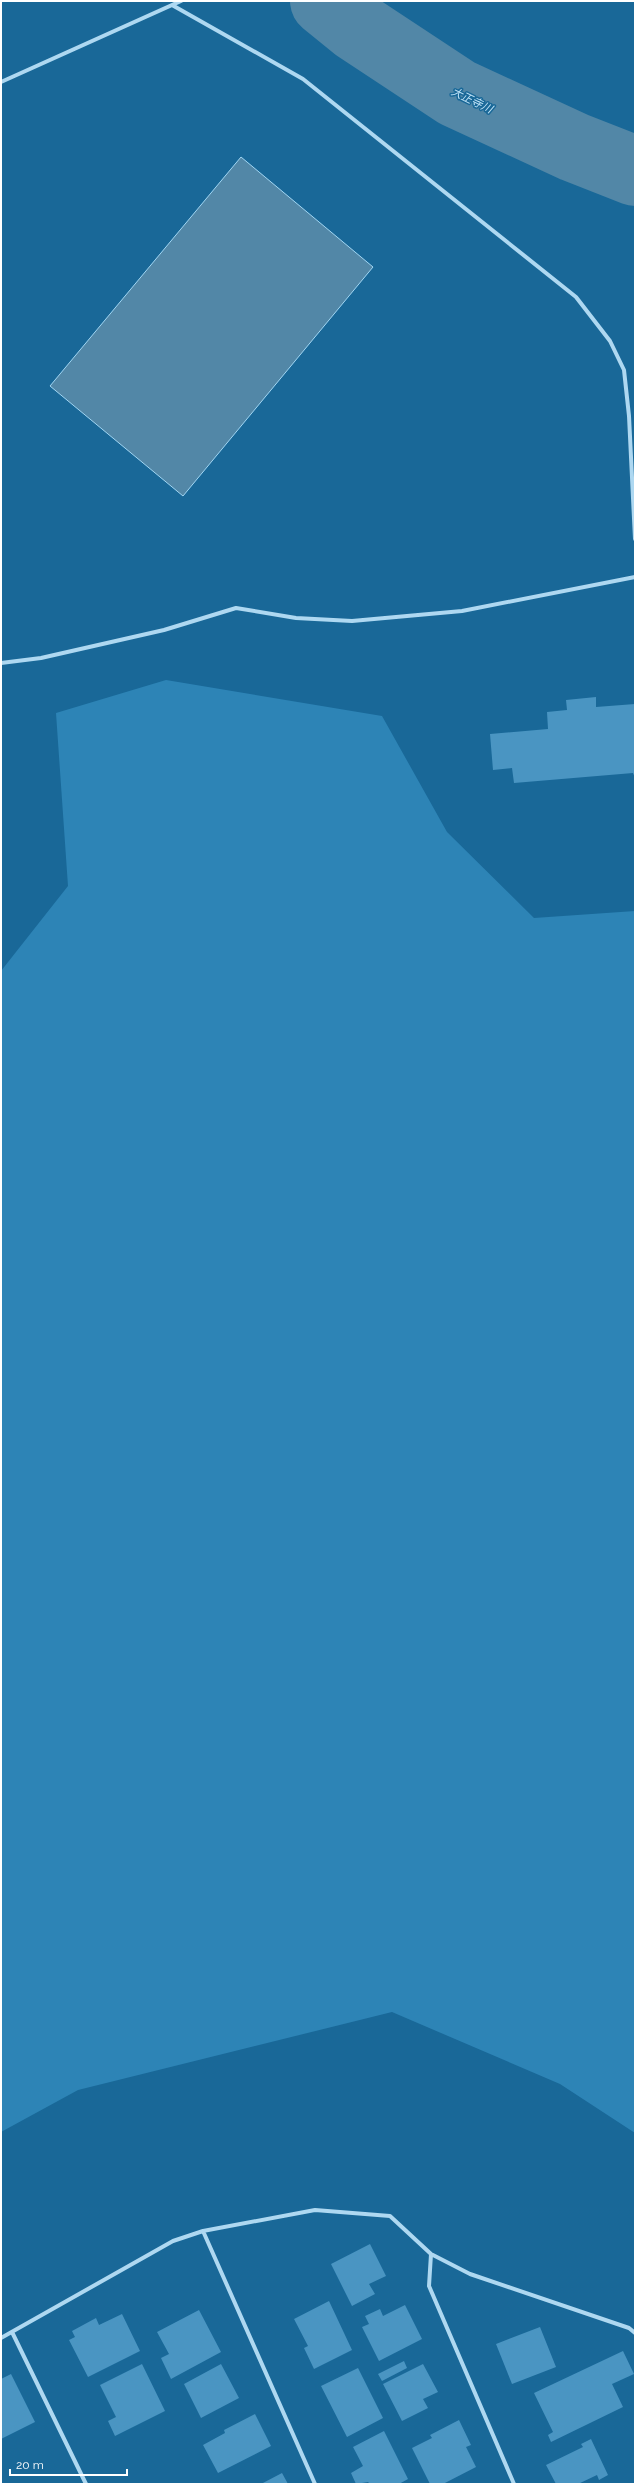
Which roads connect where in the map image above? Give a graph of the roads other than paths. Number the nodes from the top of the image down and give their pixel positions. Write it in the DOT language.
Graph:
graph roads {
  1 [pos="181,1"];
  2 [pos="172,5"];
  3 [pos="1,82"];
  4 [pos="635,539"];
  5 [pos="635,577"];
  6 [pos="1,663"];
  7 [pos="203,2230"];
  8 [pos="431,2254"];
  9 [pos="12,2332"];
  10 [pos="635,2334"];
  11 [pos="1,2338"];
  12 [pos="86,2484"];
  13 [pos="315,2484"];
  14 [pos="514,2484"];
  1 -- 2 [label="street"];
  2 -- 3 [label="street"];
  2 -- 4 [label="street"];
  5 -- 6 [label="street"];
  7 -- 8 [label="street"];
  7 -- 9 [label="street"];
  7 -- 13 [label="street"];
  8 -- 10 [label="street"];
  8 -- 14 [label="street"];
  9 -- 11 [label="street"];
  9 -- 12 [label="street"];
}
